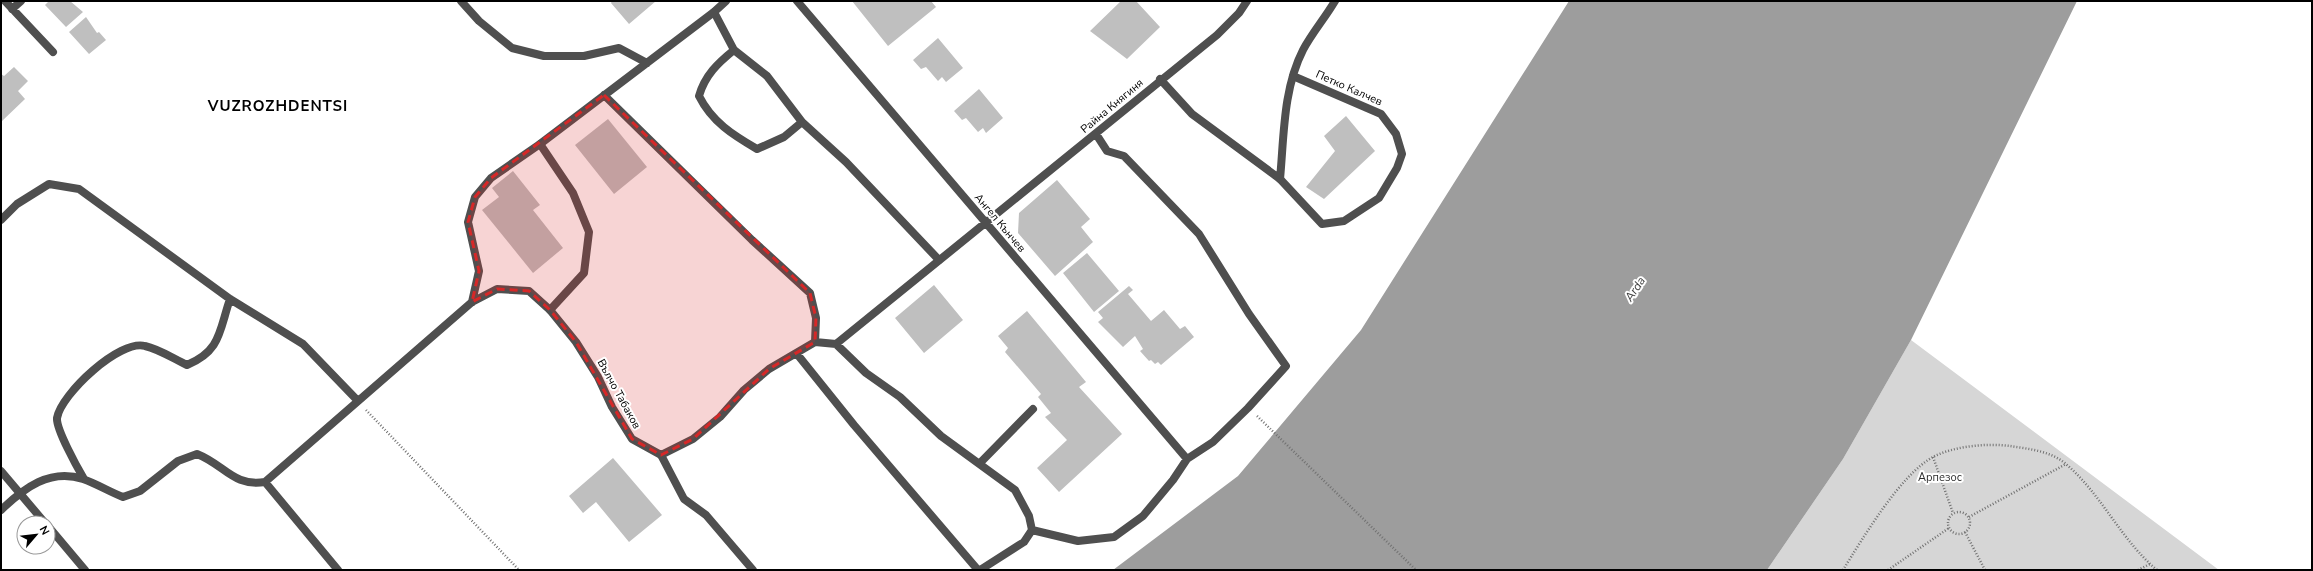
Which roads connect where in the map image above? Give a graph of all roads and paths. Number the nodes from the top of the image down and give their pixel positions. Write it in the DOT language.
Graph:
graph roads {
  1 [pos="4,1"];
  2 [pos="21,1"];
  3 [pos="461,1"];
  4 [pos="726,1"];
  5 [pos="797,1"];
  6 [pos="1247,1"];
  7 [pos="1335,1"];
  8 [pos="12,9"];
  9 [pos="714,12"];
  10 [pos="734,50"];
  11 [pos="53,52"];
  12 [pos="647,63"];
  13 [pos="1293,76"];
  14 [pos="1160,80"];
  15 [pos="604,95"];
  16 [pos="802,122"];
  17 [pos="1096,134"];
  18 [pos="540,144"];
  19 [pos="1280,180"];
  20 [pos="1,220"];
  21 [pos="985,222"];
  22 [pos="939,260"];
  23 [pos="230,299"];
  24 [pos="472,302"];
  25 [pos="550,310"];
  26 [pos="815,342"];
  27 [pos="836,344"];
  28 [pos="797,354"];
  29 [pos="358,401"];
  30 [pos="1248,408"];
  31 [pos="1033,409"];
  32 [pos="661,455"];
  33 [pos="1933,457"];
  34 [pos="1187,459"];
  35 [pos="980,463"];
  36 [pos="2066,464"];
  37 [pos="1,471"];
  38 [pos="84,479"];
  39 [pos="265,482"];
  40 [pos="19,493"];
  41 [pos="1,510"];
  42 [pos="1953,513"];
  43 [pos="38,515"];
  44 [pos="1969,518"];
  45 [pos="1949,528"];
  46 [pos="1032,530"];
  47 [pos="1965,532"];
  48 [pos="56,536"];
  49 [pos="2150,564"];
  50 [pos="85,570"];
  51 [pos="338,570"];
  52 [pos="519,570"];
  53 [pos="753,570"];
  54 [pos="979,570"];
  55 [pos="1416,570"];
  56 [pos="1843,570"];
  57 [pos="1888,570"];
  58 [pos="1985,570"];
  59 [pos="2138,570"];
  60 [pos="2157,570"];
  1 -- 8 [label="street"];
  2 -- 8 [label="street"];
  3 -- 12 [label="street"];
  4 -- 9 [label="street"];
  5 -- 21 [label="street, Ангел Кънчев"];
  6 -- 14 [label="street, Райна Княгиня"];
  7 -- 13 [label="street"];
  8 -- 11 [label="street"];
  9 -- 10 [label="street"];
  9 -- 12 [label="street"];
  10 -- 16 [label="street"];
  10 -- 16 [label="street"];
  12 -- 15 [label="street"];
  13 -- 19 [label="street"];
  13 -- 19 [label="street, Петко Калчев"];
  14 -- 17 [label="street, Райна Княгиня"];
  14 -- 19 [label="street"];
  15 -- 18 [label="street"];
  15 -- 26 [label="street"];
  16 -- 22 [label="street"];
  17 -- 21 [label="street, Райна Княгиня"];
  17 -- 30 [label="street"];
  18 -- 24 [label="street"];
  18 -- 25 [label="street"];
  20 -- 23 [label="street"];
  21 -- 22 [label="street, Райна Княгиня"];
  21 -- 34 [label="street, Ангел Кънчев"];
  22 -- 27 [label="street, Райна Княгиня"];
  23 -- 29 [label="street"];
  23 -- 38 [label="street"];
  24 -- 25 [label="street, Вълчо Табаков"];
  24 -- 29 [label="street, Вълчо Табаков"];
  25 -- 32 [label="street, Вълчо Табаков"];
  26 -- 27 [label="street"];
  26 -- 28 [label="street"];
  27 -- 35 [label="street"];
  28 -- 32 [label="street"];
  28 -- 54 [label="street"];
  29 -- 39 [label="street, Вълчо Табаков"];
  29 -- 52 [label="path"];
  30 -- 34 [label="street"];
  30 -- 55 [label="path"];
  31 -- 35 [label="street"];
  32 -- 53 [label="street"];
  33 -- 36 [label="path"];
  33 -- 42 [label="path"];
  33 -- 56 [label="path"];
  34 -- 46 [label="street"];
  35 -- 46 [label="street"];
  36 -- 44 [label="path"];
  36 -- 49 [label="path"];
  37 -- 40 [label="street"];
  38 -- 39 [label="street"];
  38 -- 40 [label="street"];
  39 -- 51 [label="street"];
  40 -- 41 [label="street"];
  40 -- 43 [label="street"];
  42 -- 44 [label="path"];
  42 -- 45 [label="path"];
  44 -- 47 [label="path"];
  45 -- 47 [label="path"];
  45 -- 57 [label="path"];
  46 -- 54 [label="street"];
  47 -- 58 [label="path"];
  48 -- 50 [label="street"];
  49 -- 59 [label="path"];
  49 -- 60 [label="path"];
}
